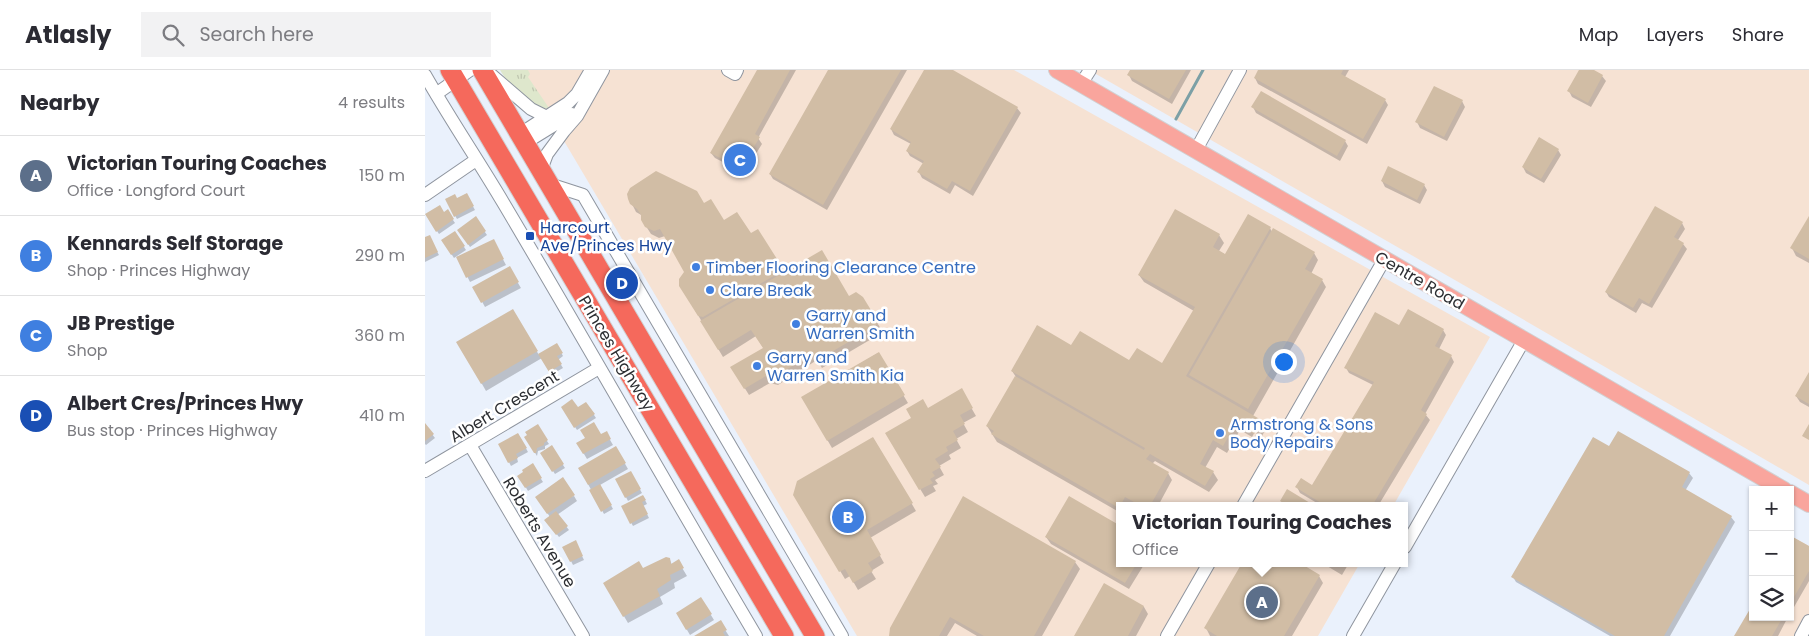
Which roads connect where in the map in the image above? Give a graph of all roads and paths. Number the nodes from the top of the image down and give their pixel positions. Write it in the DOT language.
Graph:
graph roads {
  1 [pos="484,70"];
  2 [pos="591,70"];
  3 [pos="603,70"];
  4 [pos="727,70"];
  5 [pos="737,70"];
  6 [pos="1057,70"];
  7 [pos="1240,70"];
  8 [pos="459,73"];
  9 [pos="425,75"];
  10 [pos="1086,77"];
  11 [pos="436,94"];
  12 [pos="586,100"];
  13 [pos="547,117"];
  14 [pos="522,139"];
  15 [pos="1196,150"];
  16 [pos="499,152"];
  17 [pos="477,160"];
  18 [pos="545,177"];
  19 [pos="425,195"];
  20 [pos="1385,260"];
  21 [pos="1524,340"];
  22 [pos="669,342"];
  23 [pos="648,353"];
  24 [pos="599,368"];
  25 [pos="724,435"];
  26 [pos="470,445"];
  27 [pos="704,446"];
  28 [pos="425,471"];
  29 [pos="1777,486"];
  30 [pos="1794,496"];
  31 [pos="1245,502"];
  32 [pos="1809,504"];
  33 [pos="1408,542"];
  34 [pos="1207,567"];
  35 [pos="1393,567"];
  36 [pos="1809,622"];
  37 [pos="837,634"];
  38 [pos="583,636"];
  39 [pos="756,636"];
  40 [pos="784,636"];
  41 [pos="815,636"];
  42 [pos="1167,636"];
  43 [pos="1353,636"];
  44 [pos="1801,636"];
  1 -- 13 [label="street"];
  1 -- 14 [label="highway, Princes Highway"];
  2 -- 13 [label="street"];
  3 -- 12 [label="street"];
  4 -- 5 [label="street"];
  6 -- 10 [label="main road, Centre Road"];
  7 -- 15 [label="street"];
  8 -- 11 [label="street"];
  8 -- 16 [label="highway, Princes Highway"];
  9 -- 11 [label="street, Princes Highway"];
  10 -- 15 [label="main road, Centre Road"];
  11 -- 17 [label="street, Princes Highway"];
  12 -- 14 [label="street"];
  12 -- 18 [label="street"];
  13 -- 14 [label="street"];
  14 -- 16 [label="highway"];
  14 -- 18 [label="highway, Princes Highway"];
  15 -- 20 [label="main road, Centre Road"];
  16 -- 40 [label="highway, Princes Highway"];
  17 -- 19 [label="street"];
  17 -- 24 [label="street, Princes Highway"];
  18 -- 22 [label="street"];
  18 -- 23 [label="highway, Princes Highway"];
  20 -- 21 [label="main road, Centre Road"];
  20 -- 31 [label="street"];
  21 -- 29 [label="main road, Centre Road"];
  21 -- 33 [label="street"];
  22 -- 23 [label="street"];
  22 -- 25 [label="street"];
  23 -- 27 [label="highway, Princes Highway"];
  24 -- 26 [label="street, Albert Crescent"];
  24 -- 39 [label="street, Princes Highway"];
  25 -- 27 [label="street"];
  25 -- 37 [label="street"];
  26 -- 28 [label="street, Albert Crescent"];
  26 -- 38 [label="street, Roberts Avenue"];
  27 -- 41 [label="highway, Princes Highway"];
  30 -- 32 [label="main road"];
  34 -- 42 [label="street"];
  35 -- 43 [label="street"];
  36 -- 44 [label="street"];
}
